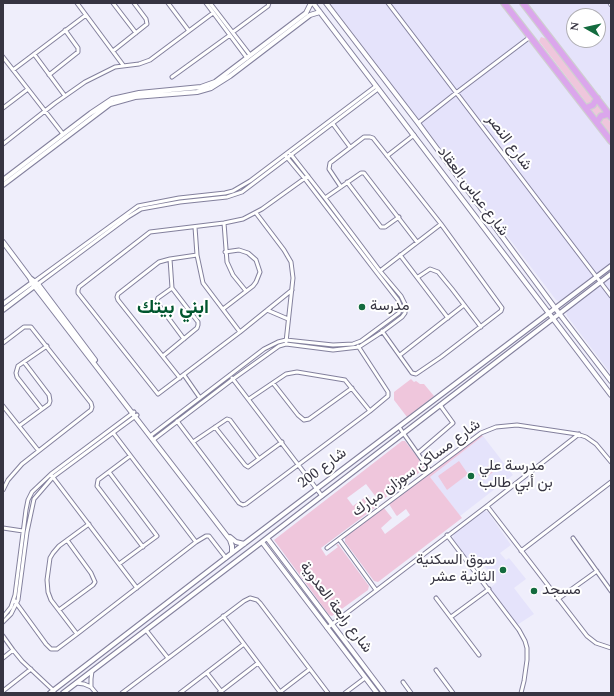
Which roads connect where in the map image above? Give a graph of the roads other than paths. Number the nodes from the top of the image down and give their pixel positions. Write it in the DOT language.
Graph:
graph roads {
  1 [pos="76,3"];
  2 [pos="113,3"];
  3 [pos="134,3"];
  4 [pos="168,3"];
  5 [pos="269,3"];
  6 [pos="312,3"];
  7 [pos="326,3"];
  8 [pos="388,3"];
  9 [pos="504,3"];
  10 [pos="523,3"];
  11 [pos="208,4"];
  12 [pos="320,12"];
  13 [pos="213,13"];
  14 [pos="309,13"];
  15 [pos="86,15"];
  16 [pos="65,30"];
  17 [pos="189,31"];
  18 [pos="233,32"];
  19 [pos="136,33"];
  20 [pos="230,35"];
  21 [pos="530,37"];
  22 [pos="353,39"];
  23 [pos="345,45"];
  24 [pos="113,51"];
  25 [pos="34,54"];
  26 [pos="249,56"];
  27 [pos="3,57"];
  28 [pos="123,65"];
  29 [pos="13,70"];
  30 [pos="229,74"];
  31 [pos="49,75"];
  32 [pos="172,78"];
  33 [pos="377,87"];
  34 [pos="28,89"];
  35 [pos="456,93"];
  36 [pos="65,96"];
  37 [pos="597,98"];
  38 [pos="4,106"];
  39 [pos="586,108"];
  40 [pos="45,112"];
  41 [pos="93,114"];
  42 [pos="610,115"];
  43 [pos="597,122"];
  44 [pos="333,124"];
  45 [pos="418,124"];
  46 [pos="63,134"];
  47 [pos="414,135"];
  48 [pos="611,141"];
  49 [pos="3,144"];
  50 [pos="350,147"];
  51 [pos="290,154"];
  52 [pos="387,156"];
  53 [pos="286,157"];
  54 [pos="445,160"];
  55 [pos="437,166"];
  56 [pos="307,177"];
  57 [pos="3,180"];
  58 [pos="347,182"];
  59 [pos="3,185"];
  60 [pos="342,186"];
  61 [pos="323,199"];
  62 [pos="256,213"];
  63 [pos="398,217"];
  64 [pos="224,223"];
  65 [pos="441,224"];
  66 [pos="195,227"];
  67 [pos="3,242"];
  68 [pos="417,242"];
  69 [pos="225,252"];
  70 [pos="197,255"];
  71 [pos="400,255"];
  72 [pos="170,259"];
  73 [pos="611,266"];
  74 [pos="380,271"];
  75 [pos="376,273"];
  76 [pos="611,274"];
  77 [pos="418,277"];
  78 [pos="596,277"];
  79 [pos="600,282"];
  80 [pos="34,283"];
  81 [pos="172,288"];
  82 [pos="292,290"];
  83 [pos="246,291"];
  84 [pos="611,296"];
  85 [pos="3,304"];
  86 [pos="464,305"];
  87 [pos="555,308"];
  88 [pos="3,310"];
  89 [pos="223,310"];
  90 [pos="267,310"];
  91 [pos="549,313"];
  92 [pos="559,313"];
  93 [pos="448,318"];
  94 [pos="553,318"];
  95 [pos="288,319"];
  96 [pos="481,327"];
  97 [pos="380,328"];
  98 [pos="240,332"];
  99 [pos="382,332"];
  100 [pos="575,333"];
  101 [pos="568,338"];
  102 [pos="184,339"];
  103 [pos="286,340"];
  104 [pos="3,343"];
  105 [pos="357,343"];
  106 [pos="286,344"];
  107 [pos="47,346"];
  108 [pos="359,347"];
  109 [pos="400,355"];
  110 [pos="163,356"];
  111 [pos="24,362"];
  112 [pos="184,375"];
  113 [pos="230,375"];
  114 [pos="180,378"];
  115 [pos="233,379"];
  116 [pos="611,381"];
  117 [pos="273,383"];
  118 [pos="352,388"];
  119 [pos="611,395"];
  120 [pos="200,398"];
  121 [pos="250,399"];
  122 [pos="440,405"];
  123 [pos="3,406"];
  124 [pos="42,409"];
  125 [pos="370,411"];
  126 [pos="135,414"];
  127 [pos="176,420"];
  128 [pos="19,426"];
  129 [pos="215,426"];
  130 [pos="399,427"];
  131 [pos="403,433"];
  132 [pos="114,434"];
  133 [pos="579,434"];
  134 [pos="153,437"];
  135 [pos="193,442"];
  136 [pos="282,442"];
  137 [pos="38,450"];
  138 [pos="418,453"];
  139 [pos="130,456"];
  140 [pos="259,459"];
  141 [pos="611,462"];
  142 [pos="299,464"];
  143 [pos="430,471"];
  144 [pos="109,472"];
  145 [pos="51,474"];
  146 [pos="53,477"];
  147 [pos="611,482"];
  148 [pos="317,489"];
  149 [pos="3,490"];
  150 [pos="322,496"];
  151 [pos="487,506"];
  152 [pos="89,524"];
  153 [pos="3,528"];
  154 [pos="22,531"];
  155 [pos="27,532"];
  156 [pos="448,535"];
  157 [pos="267,538"];
  158 [pos="573,538"];
  159 [pos="339,539"];
  160 [pos="67,540"];
  161 [pos="196,542"];
  162 [pos="262,542"];
  163 [pos="244,544"];
  164 [pos="143,547"];
  165 [pos="327,548"];
  166 [pos="275,549"];
  167 [pos="521,550"];
  168 [pos="232,553"];
  169 [pos="270,553"];
  170 [pos="226,558"];
  171 [pos="119,564"];
  172 [pos="596,571"];
  173 [pos="199,579"];
  174 [pos="205,586"];
  175 [pos="137,588"];
  176 [pos="489,589"];
  177 [pos="376,590"];
  178 [pos="611,591"];
  179 [pos="436,598"];
  180 [pos="558,599"];
  181 [pos="15,601"];
  182 [pos="58,610"];
  183 [pos="223,616"];
  184 [pos="3,617"];
  185 [pos="451,618"];
  186 [pos="3,622"];
  187 [pos="332,624"];
  188 [pos="327,628"];
  189 [pos="146,630"];
  190 [pos="77,634"];
  191 [pos="3,636"];
  192 [pos="244,644"];
  193 [pos="611,648"];
  194 [pos="13,650"];
  195 [pos="106,651"];
  196 [pos="479,655"];
  197 [pos="111,656"];
  198 [pos="3,658"];
  199 [pos="168,658"];
  200 [pos="258,663"];
  201 [pos="32,669"];
  202 [pos="310,669"];
  203 [pos="436,670"];
  204 [pos="92,671"];
  205 [pos="207,672"];
  206 [pos="365,678"];
  207 [pos="403,682"];
  208 [pos="76,683"];
  209 [pos="91,687"];
  210 [pos="3,691"];
  211 [pos="52,692"];
  212 [pos="220,692"];
  213 [pos="279,692"];
  214 [pos="63,693"];
  215 [pos="96,693"];
  216 [pos="122,693"];
  217 [pos="180,693"];
  218 [pos="328,693"];
  219 [pos="345,693"];
  220 [pos="377,693"];
  221 [pos="384,693"];
  222 [pos="411,693"];
  223 [pos="453,693"];
  224 [pos="521,693"];
  1 -- 15 [label="street"];
  2 -- 19 [label="street"];
  3 -- 19 [label="street"];
  4 -- 17 [label="street"];
  5 -- 18 [label="street"];
  6 -- 12 [label="street, شارع عباس العقاد"];
  6 -- 14 [label="street"];
  7 -- 22 [label="street, شارع عباس العقاد"];
  8 -- 35 [label="street, شارع النصر"];
  9 -- 21 [label="highway"];
  10 -- 37 [label="highway"];
  11 -- 13 [label="street"];
  11 -- 18 [label="street"];
  12 -- 14 [label="street"];
  12 -- 23 [label="street, شارع عباس العقاد"];
  13 -- 17 [label="street"];
  13 -- 20 [label="street"];
  14 -- 26 [label="street"];
  14 -- 30 [label="street"];
  15 -- 16 [label="street"];
  15 -- 24 [label="street"];
  16 -- 25 [label="street"];
  16 -- 31 [label="street"];
  17 -- 28 [label="street"];
  18 -- 26 [label="street"];
  19 -- 24 [label="street"];
  20 -- 26 [label="street"];
  20 -- 32 [label="street"];
  21 -- 35 [label="street"];
  21 -- 39 [label="highway"];
  22 -- 23 [label="street"];
  22 -- 45 [label="street, شارع عباس العقاد"];
  23 -- 33 [label="street, شارع عباس العقاد"];
  24 -- 28 [label="street"];
  25 -- 29 [label="street"];
  25 -- 31 [label="street"];
  26 -- 30 [label="street"];
  27 -- 29 [label="street"];
  28 -- 36 [label="street"];
  29 -- 34 [label="street"];
  30 -- 41 [label="street"];
  31 -- 36 [label="street"];
  33 -- 44 [label="street"];
  33 -- 47 [label="street, شارع عباس العقاد"];
  33 -- 51 [label="street"];
  34 -- 38 [label="street"];
  34 -- 40 [label="street"];
  35 -- 45 [label="street"];
  35 -- 78 [label="street, شارع النصر"];
  36 -- 40 [label="street"];
  37 -- 39 [label="highway"];
  37 -- 42 [label="highway"];
  39 -- 43 [label="highway"];
  40 -- 46 [label="street"];
  40 -- 49 [label="street"];
  41 -- 46 [label="street"];
  41 -- 59 [label="street"];
  42 -- 43 [label="highway"];
  43 -- 48 [label="highway"];
  44 -- 50 [label="street"];
  44 -- 51 [label="street"];
  45 -- 54 [label="street, شارع عباس العقاد"];
  46 -- 57 [label="street"];
  47 -- 52 [label="street"];
  47 -- 55 [label="street, شارع عباس العقاد"];
  50 -- 52 [label="street"];
  50 -- 60 [label="street"];
  51 -- 53 [label="street"];
  51 -- 56 [label="street"];
  52 -- 65 [label="street"];
  53 -- 56 [label="street"];
  53 -- 80 [label="street"];
  54 -- 55 [label="street"];
  54 -- 87 [label="street, شارع عباس العقاد"];
  55 -- 91 [label="street, شارع عباس العقاد"];
  56 -- 61 [label="street"];
  56 -- 62 [label="street"];
  58 -- 60 [label="street"];
  58 -- 63 [label="street"];
  58 -- 63 [label="street"];
  60 -- 61 [label="street"];
  61 -- 74 [label="street"];
  61 -- 75 [label="street"];
  62 -- 64 [label="street"];
  62 -- 82 [label="street"];
  63 -- 68 [label="street"];
  64 -- 66 [label="street"];
  64 -- 69 [label="street"];
  65 -- 68 [label="street"];
  65 -- 96 [label="street"];
  66 -- 70 [label="street"];
  66 -- 114 [label="street"];
  67 -- 80 [label="street"];
  68 -- 71 [label="street"];
  69 -- 83 [label="street"];
  69 -- 83 [label="street"];
  70 -- 72 [label="street"];
  70 -- 89 [label="street"];
  71 -- 74 [label="street"];
  71 -- 77 [label="street"];
  72 -- 81 [label="street"];
  72 -- 110 [label="street"];
  73 -- 78 [label="street, شارع 200"];
  74 -- 75 [label="street"];
  74 -- 99 [label="street"];
  75 -- 97 [label="street"];
  76 -- 79 [label="street, شارع 200"];
  77 -- 86 [label="street"];
  77 -- 93 [label="street"];
  78 -- 79 [label="street, شارع النصر"];
  78 -- 87 [label="street, شارع 200"];
  79 -- 84 [label="street, شارع النصر"];
  79 -- 92 [label="street, شارع 200"];
  80 -- 85 [label="street"];
  80 -- 88 [label="street"];
  80 -- 126 [label="street"];
  81 -- 102 [label="street"];
  81 -- 102 [label="street"];
  82 -- 90 [label="street"];
  82 -- 95 [label="street"];
  83 -- 89 [label="street"];
  86 -- 93 [label="street"];
  86 -- 96 [label="street"];
  87 -- 91 [label="street, شارع 200"];
  87 -- 92 [label="street, شارع عباس العقاد"];
  89 -- 98 [label="street"];
  90 -- 95 [label="street"];
  90 -- 98 [label="street"];
  91 -- 94 [label="street, شارع عباس العقاد"];
  91 -- 130 [label="street, شارع 200"];
  92 -- 94 [label="street, شارع 200"];
  92 -- 100 [label="street, شارع عباس العقاد"];
  93 -- 109 [label="street"];
  94 -- 101 [label="street, شارع عباس العقاد"];
  94 -- 122 [label="street, شارع 200"];
  95 -- 103 [label="street"];
  96 -- 109 [label="street"];
  97 -- 99 [label="street"];
  97 -- 105 [label="street"];
  98 -- 112 [label="street"];
  99 -- 108 [label="street"];
  99 -- 109 [label="street"];
  100 -- 101 [label="street"];
  100 -- 116 [label="street, شارع عباس العقاد"];
  101 -- 119 [label="street, شارع عباس العقاد"];
  102 -- 110 [label="street"];
  103 -- 105 [label="street"];
  103 -- 106 [label="street"];
  103 -- 113 [label="street"];
  104 -- 107 [label="street"];
  105 -- 108 [label="street"];
  106 -- 108 [label="street"];
  106 -- 115 [label="street"];
  107 -- 111 [label="street"];
  107 -- 137 [label="street"];
  108 -- 125 [label="street"];
  110 -- 114 [label="street"];
  111 -- 124 [label="street"];
  111 -- 124 [label="street"];
  112 -- 114 [label="street"];
  112 -- 120 [label="street"];
  113 -- 115 [label="street"];
  113 -- 120 [label="street"];
  115 -- 121 [label="street"];
  115 -- 127 [label="street"];
  117 -- 118 [label="street"];
  117 -- 118 [label="street"];
  117 -- 121 [label="street"];
  118 -- 125 [label="street"];
  120 -- 127 [label="street"];
  121 -- 136 [label="street"];
  122 -- 131 [label="street, شارع 200"];
  122 -- 138 [label="street"];
  123 -- 128 [label="street"];
  124 -- 128 [label="street"];
  125 -- 142 [label="street"];
  126 -- 132 [label="street"];
  126 -- 134 [label="street"];
  126 -- 145 [label="street"];
  127 -- 134 [label="street"];
  127 -- 135 [label="street"];
  128 -- 137 [label="street"];
  129 -- 135 [label="street"];
  129 -- 140 [label="street"];
  129 -- 140 [label="street"];
  130 -- 131 [label="street"];
  130 -- 148 [label="street, شارع 200"];
  131 -- 138 [label="street"];
  131 -- 150 [label="street, شارع 200"];
  132 -- 139 [label="street"];
  132 -- 146 [label="street"];
  133 -- 141 [label="street, شارع مساكن سوزان مبارك"];
  133 -- 143 [label="street, شارع مساكن سوزان مبارك"];
  133 -- 151 [label="street"];
  134 -- 163 [label="street"];
  134 -- 168 [label="street"];
  135 -- 142 [label="street"];
  136 -- 140 [label="street"];
  136 -- 142 [label="street"];
  137 -- 149 [label="street"];
  138 -- 143 [label="street"];
  139 -- 144 [label="street"];
  139 -- 161 [label="street"];
  142 -- 148 [label="street"];
  143 -- 159 [label="street, شارع مساكن سوزان مبارك"];
  144 -- 164 [label="street"];
  144 -- 164 [label="street"];
  145 -- 146 [label="street"];
  145 -- 154 [label="street"];
  146 -- 152 [label="street"];
  146 -- 155 [label="street"];
  147 -- 167 [label="street"];
  148 -- 150 [label="street"];
  148 -- 163 [label="street, شارع 200"];
  150 -- 157 [label="street, شارع 200"];
  151 -- 156 [label="street"];
  151 -- 167 [label="street"];
  152 -- 160 [label="street"];
  152 -- 171 [label="street"];
  153 -- 154 [label="street"];
  154 -- 155 [label="street"];
  154 -- 181 [label="street"];
  155 -- 181 [label="street"];
  156 -- 176 [label="street"];
  156 -- 177 [label="street"];
  157 -- 162 [label="street, شارع 200"];
  157 -- 166 [label="street, شارع رابعة العدوية"];
  158 -- 172 [label="street"];
  159 -- 165 [label="street, شارع مساكن سوزان مبارك"];
  159 -- 177 [label="street"];
  160 -- 182 [label="street"];
  160 -- 182 [label="street"];
  161 -- 170 [label="street"];
  161 -- 175 [label="street"];
  162 -- 169 [label="street, شارع رابعة العدوية"];
  162 -- 174 [label="street, شارع 200"];
  163 -- 168 [label="street, شارع 200"];
  164 -- 171 [label="street"];
  166 -- 169 [label="street"];
  166 -- 187 [label="street, شارع رابعة العدوية"];
  167 -- 180 [label="street"];
  168 -- 170 [label="street, شارع 200"];
  169 -- 188 [label="street, شارع رابعة العدوية"];
  170 -- 173 [label="street, شارع 200"];
  171 -- 175 [label="street"];
  172 -- 178 [label="street"];
  172 -- 180 [label="street"];
  173 -- 174 [label="street"];
  173 -- 195 [label="street, شارع 200"];
  174 -- 189 [label="street, شارع 200"];
  175 -- 190 [label="street"];
  176 -- 185 [label="street"];
  176 -- 224 [label="street"];
  177 -- 187 [label="street"];
  179 -- 185 [label="street"];
  180 -- 193 [label="street"];
  181 -- 184 [label="street"];
  181 -- 186 [label="street"];
  181 -- 190 [label="street"];
  182 -- 190 [label="street"];
  183 -- 192 [label="street"];
  183 -- 199 [label="street"];
  183 -- 202 [label="street"];
  185 -- 196 [label="street"];
  187 -- 188 [label="street"];
  187 -- 221 [label="street, شارع رابعة العدوية"];
  188 -- 206 [label="street, شارع رابعة العدوية"];
  189 -- 197 [label="street, شارع 200"];
  189 -- 199 [label="street"];
  191 -- 194 [label="street"];
  192 -- 200 [label="street"];
  192 -- 205 [label="street"];
  194 -- 198 [label="street"];
  194 -- 201 [label="street"];
  195 -- 197 [label="street"];
  195 -- 211 [label="street, شارع 200"];
  197 -- 204 [label="street, شارع 200"];
  199 -- 216 [label="street"];
  200 -- 212 [label="street"];
  200 -- 213 [label="street"];
  201 -- 210 [label="street"];
  201 -- 211 [label="street"];
  202 -- 213 [label="street"];
  202 -- 218 [label="street"];
  203 -- 223 [label="street"];
  204 -- 208 [label="street, شارع 200"];
  204 -- 209 [label="street"];
  205 -- 212 [label="street"];
  205 -- 217 [label="street"];
  206 -- 219 [label="street"];
  206 -- 220 [label="street, شارع رابعة العدوية"];
  207 -- 222 [label="street"];
  208 -- 209 [label="street"];
  208 -- 214 [label="street, شارع 200"];
  209 -- 215 [label="street"];
}
